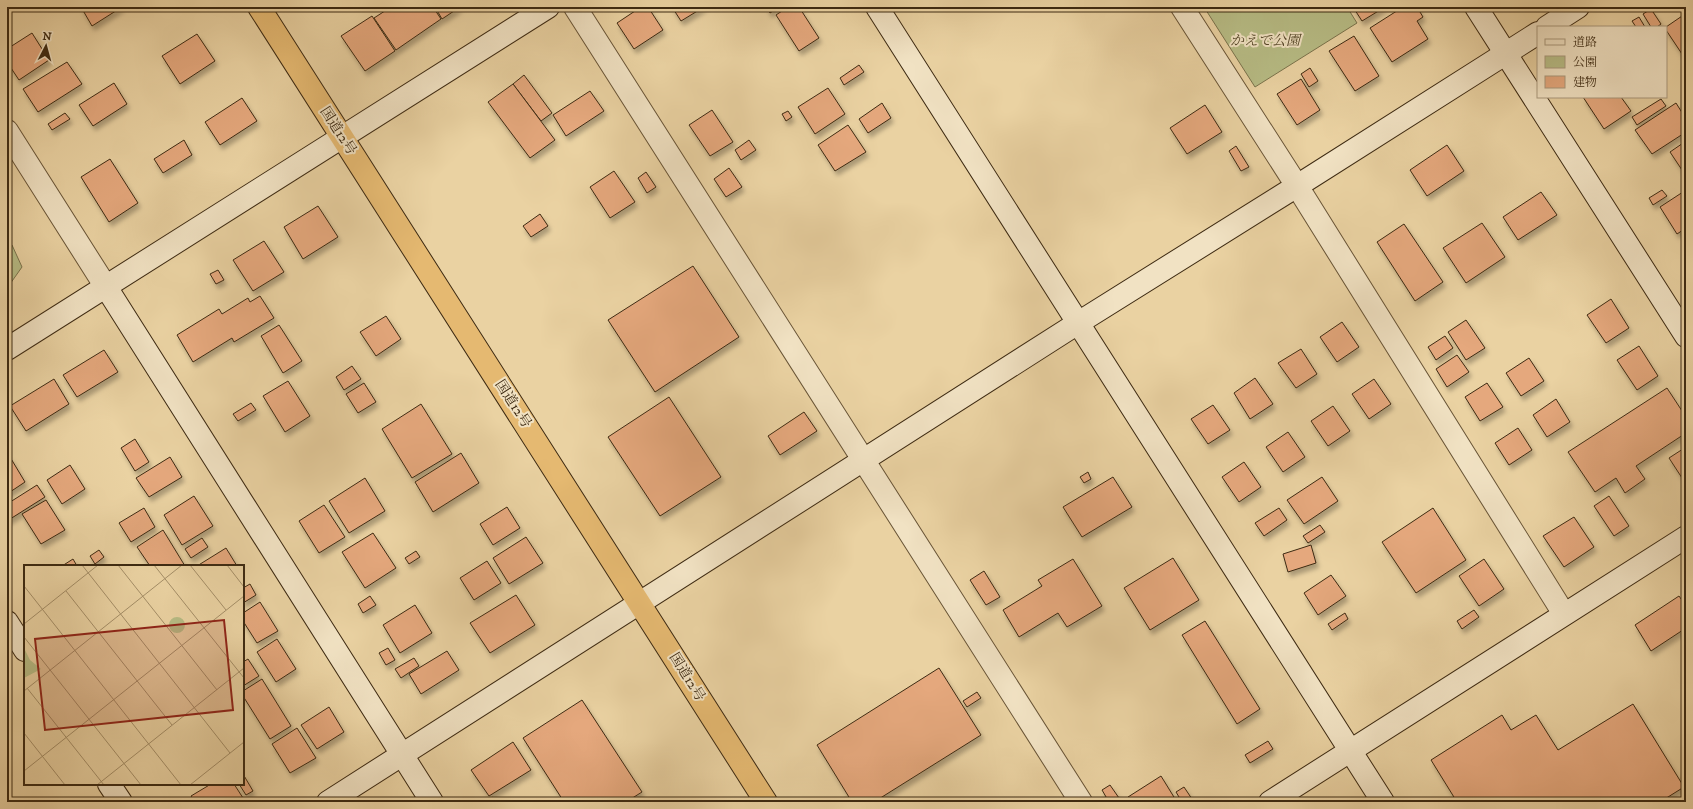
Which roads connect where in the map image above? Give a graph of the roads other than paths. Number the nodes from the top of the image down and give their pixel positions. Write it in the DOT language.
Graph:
graph roads {
  1 [pos="259,7"];
  2 [pos="548,7"];
  3 [pos="575,7"];
  4 [pos="877,7"];
  5 [pos="1182,7"];
  6 [pos="1476,7"];
  7 [pos="1578,7"];
  8 [pos="1549,26"];
  9 [pos="1537,33"];
  10 [pos="1505,53"];
  11 [pos="7,131"];
  12 [pos="342,137"];
  13 [pos="1297,186"];
  14 [pos="106,287"];
  15 [pos="1078,323"];
  16 [pos="1686,336"];
  17 [pos="7,350"];
  18 [pos="863,460"];
  19 [pos="1686,536"];
  20 [pos="640,602"];
  21 [pos="1564,614"];
  22 [pos="7,622"];
  23 [pos="24,648"];
  24 [pos="1351,750"];
  25 [pos="402,755"];
  26 [pos="110,785"];
  27 [pos="121,802"];
  28 [pos="328,802"];
  29 [pos="432,802"];
  30 [pos="766,802"];
  31 [pos="1081,802"];
  32 [pos="1270,802"];
  33 [pos="1383,802"];
  1 -- 12 [label="highway, 国道12号"];
  2 -- 12 [label="street"];
  3 -- 18 [label="street"];
  4 -- 15 [label="street"];
  5 -- 13 [label="street"];
  6 -- 10 [label="street"];
  7 -- 8 [label="street"];
  9 -- 10 [label="street"];
  10 -- 13 [label="street"];
  10 -- 16 [label="street"];
  11 -- 14 [label="street"];
  12 -- 14 [label="street"];
  12 -- 20 [label="highway, 国道12号"];
  13 -- 15 [label="street"];
  13 -- 21 [label="street"];
  14 -- 17 [label="street"];
  14 -- 25 [label="street"];
  15 -- 18 [label="street"];
  15 -- 24 [label="street"];
  18 -- 20 [label="street"];
  18 -- 31 [label="street"];
  19 -- 21 [label="street"];
  20 -- 25 [label="street"];
  20 -- 30 [label="highway, 国道12号"];
  21 -- 24 [label="street"];
  22 -- 23 [label="street"];
  24 -- 32 [label="street"];
  24 -- 33 [label="street"];
  25 -- 28 [label="street"];
  25 -- 29 [label="street"];
  26 -- 27 [label="street"];
}
